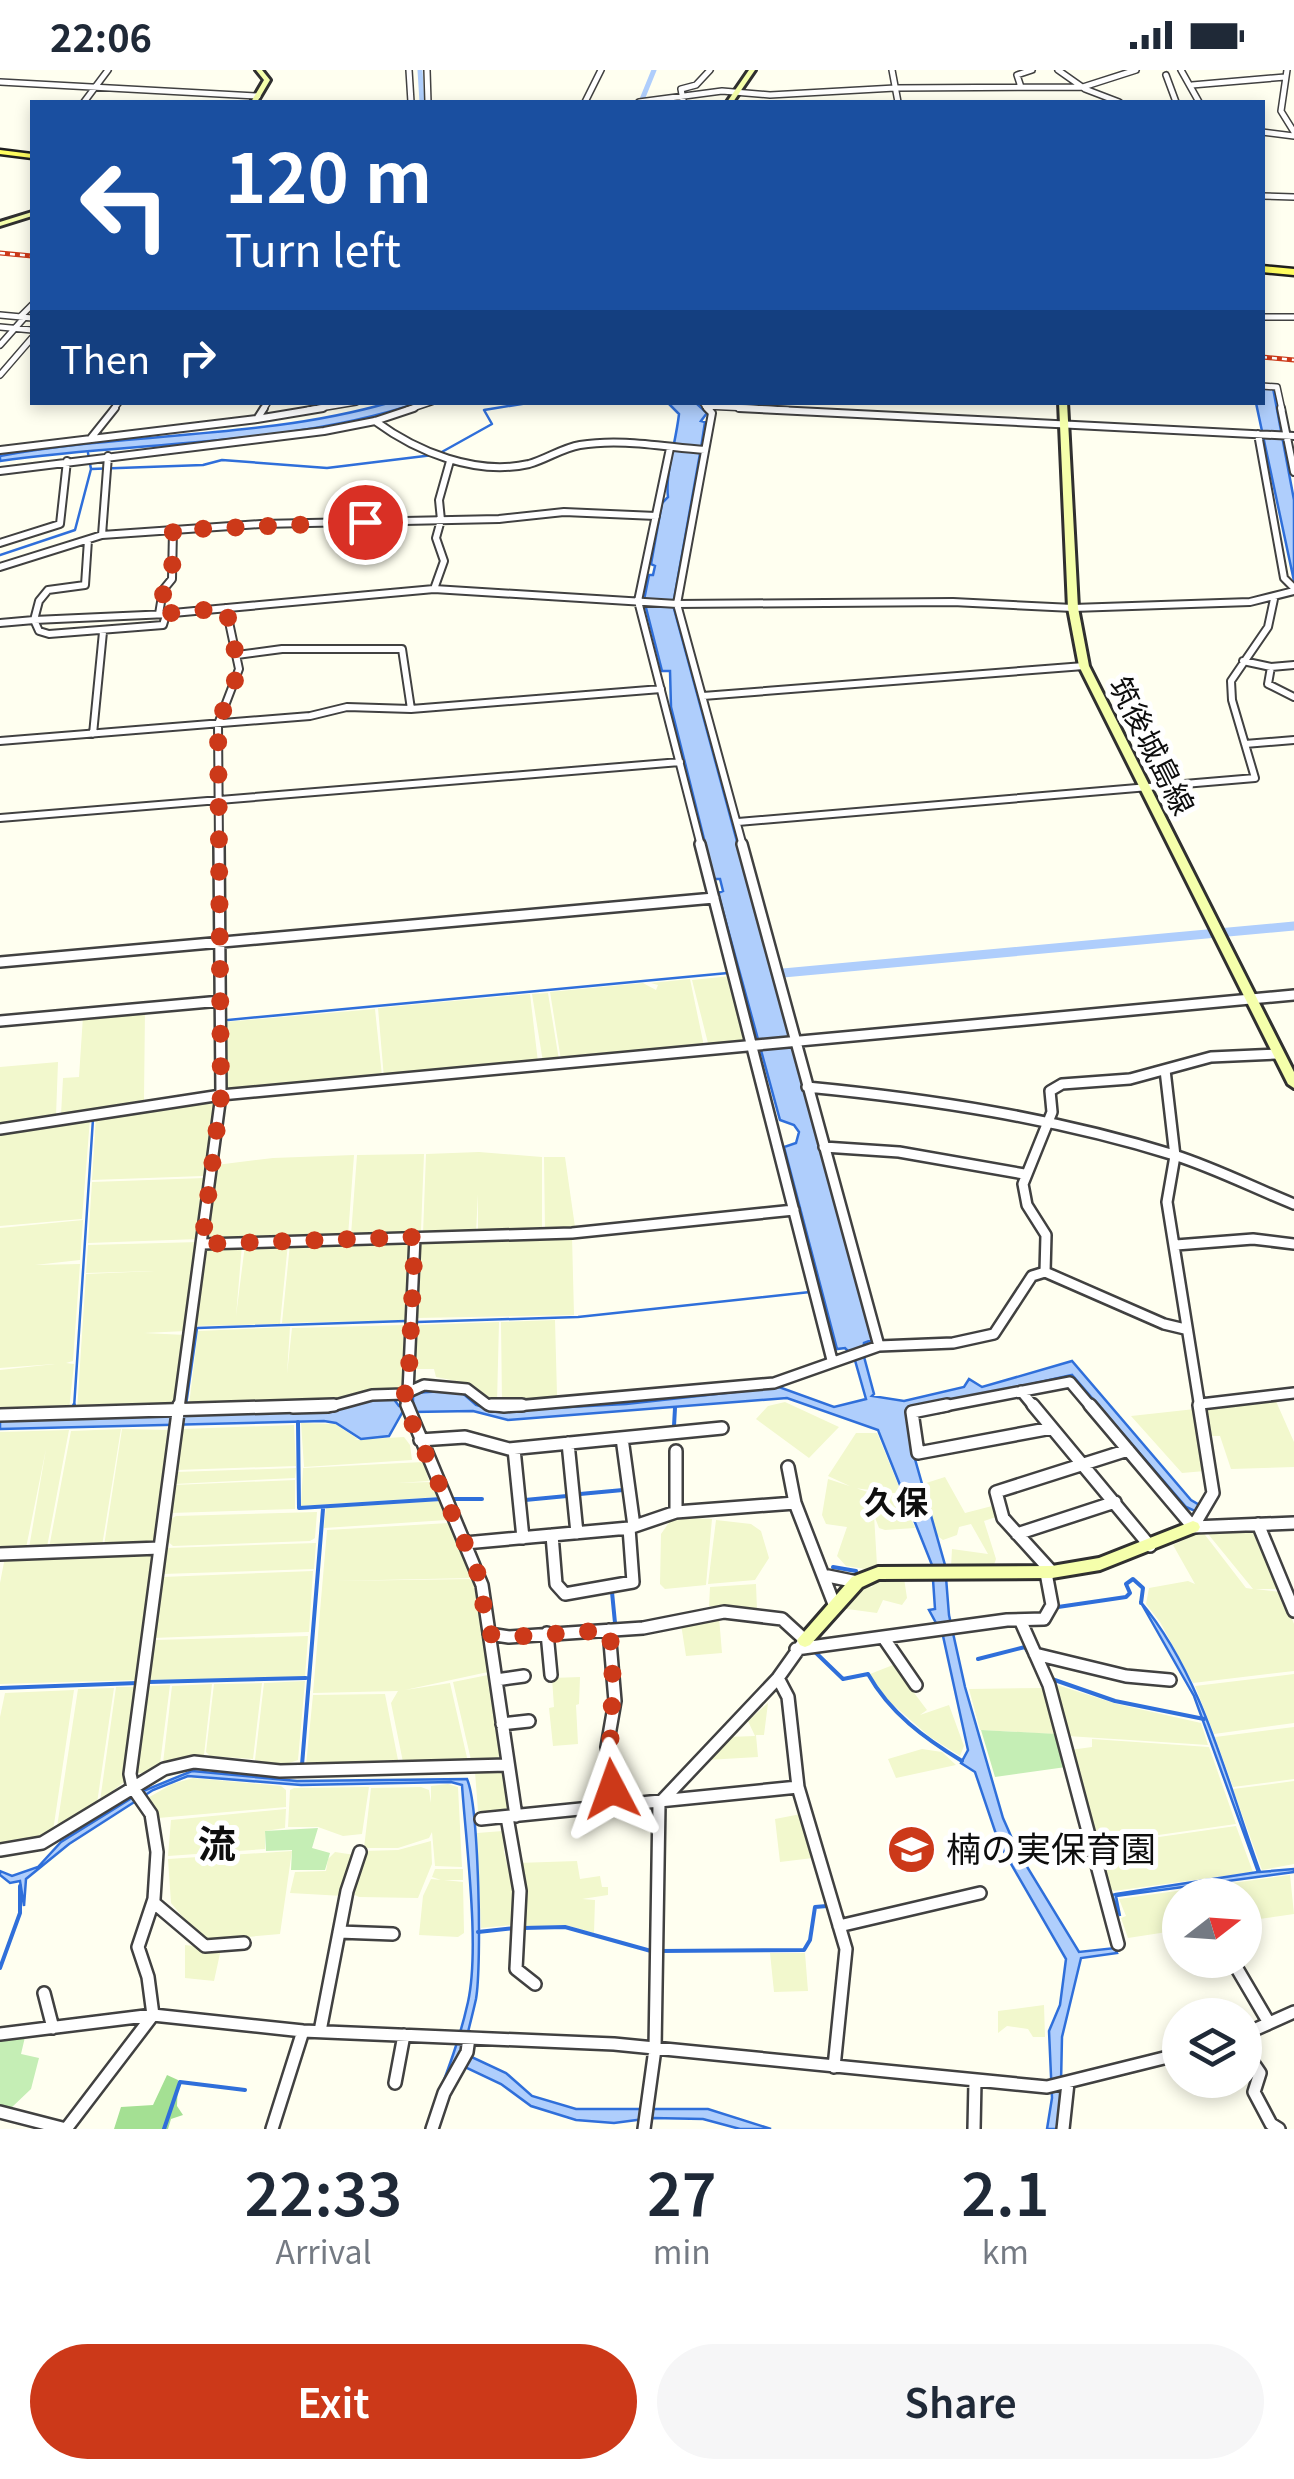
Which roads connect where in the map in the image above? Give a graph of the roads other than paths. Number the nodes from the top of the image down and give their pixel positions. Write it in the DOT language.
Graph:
graph roads {
  1 [pos="108,70"];
  2 [pos="260,70"];
  3 [pos="409,70"];
  4 [pos="427,70"];
  5 [pos="601,70"];
  6 [pos="710,70"];
  7 [pos="752,70"];
  8 [pos="892,70"];
  9 [pos="1032,70"];
  10 [pos="1058,70"];
  11 [pos="1136,70"];
  12 [pos="1181,70"];
  13 [pos="1286,74"];
  14 [pos="1166,75"];
  15 [pos="0,82"];
  16 [pos="1192,85"];
  17 [pos="98,87"];
  18 [pos="1082,87"];
  19 [pos="895,88"];
  20 [pos="1021,88"];
  21 [pos="736,92"];
  22 [pos="256,99"];
  23 [pos="86,100"];
  24 [pos="411,100"];
  25 [pos="428,100"];
  26 [pos="586,100"];
  27 [pos="683,100"];
  28 [pos="731,100"];
  29 [pos="898,100"];
  30 [pos="1114,100"];
  31 [pos="1175,100"];
  32 [pos="1198,100"];
  33 [pos="1265,132"];
  34 [pos="1294,134"];
  35 [pos="0,152"];
  36 [pos="30,156"];
  37 [pos="1265,196"];
  38 [pos="1294,197"];
  39 [pos="30,215"];
  40 [pos="0,224"];
  41 [pos="1265,269"];
  42 [pos="1294,272"];
  43 [pos="0,315"];
  44 [pos="1265,317"];
  45 [pos="1294,317"];
  46 [pos="26,318"];
  47 [pos="0,328"];
  48 [pos="16,328"];
  49 [pos="30,333"];
  50 [pos="30,337"];
  51 [pos="0,345"];
  52 [pos="0,375"];
  53 [pos="1265,386"];
  54 [pos="117,405"];
  55 [pos="266,405"];
  56 [pos="339,405"];
  57 [pos="423,405"];
  58 [pos="704,405"];
  59 [pos="721,405"];
  60 [pos="1063,405"];
  61 [pos="257,419"];
  62 [pos="375,422"];
  63 [pos="1064,424"];
  64 [pos="1261,434"];
  65 [pos="1288,435"];
  66 [pos="91,438"];
  67 [pos="672,448"];
  68 [pos="0,450"];
  69 [pos="703,450"];
  70 [pos="71,461"];
  71 [pos="450,462"];
  72 [pos="108,464"];
  73 [pos="0,471"];
  74 [pos="1294,472"];
  75 [pos="656,516"];
  76 [pos="441,520"];
  77 [pos="173,530"];
  78 [pos="102,535"];
  79 [pos="88,540"];
  80 [pos="0,544"];
  81 [pos="0,568"];
  82 [pos="434,589"];
  83 [pos="1294,590"];
  84 [pos="1274,598"];
  85 [pos="641,601"];
  86 [pos="674,603"];
  87 [pos="226,608"];
  88 [pos="1073,608"];
  89 [pos="164,614"];
  90 [pos="34,620"];
  91 [pos="0,623"];
  92 [pos="103,632"];
  93 [pos="236,655"];
  94 [pos="1242,661"];
  95 [pos="1294,665"];
  96 [pos="1084,666"];
  97 [pos="1271,667"];
  98 [pos="661,689"];
  99 [pos="703,696"];
  100 [pos="1294,698"];
  101 [pos="410,709"];
  102 [pos="218,724"];
  103 [pos="93,734"];
  104 [pos="1294,740"];
  105 [pos="0,741"];
  106 [pos="1245,744"];
  107 [pos="680,762"];
  108 [pos="1143,788"];
  109 [pos="220,795"];
  110 [pos="0,818"];
  111 [pos="738,822"];
  112 [pos="714,898"];
  113 [pos="221,942"];
  114 [pos="0,962"];
  115 [pos="1294,995"];
  116 [pos="1249,999"];
  117 [pos="222,1001"];
  118 [pos="0,1021"];
  119 [pos="791,1042"];
  120 [pos="756,1045"];
  121 [pos="1277,1054"];
  122 [pos="1165,1070"];
  123 [pos="1294,1084"];
  124 [pos="807,1087"];
  125 [pos="221,1096"];
  126 [pos="1047,1124"];
  127 [pos="0,1129"];
  128 [pos="824,1147"];
  129 [pos="1175,1156"];
  130 [pos="1024,1174"];
  131 [pos="1294,1204"];
  132 [pos="794,1210"];
  133 [pos="415,1237"];
  134 [pos="202,1244"];
  135 [pos="1294,1244"];
  136 [pos="1176,1245"];
  137 [pos="1045,1272"];
  138 [pos="1185,1329"];
  139 [pos="879,1346"];
  140 [pos="832,1360"];
  141 [pos="1021,1391"];
  142 [pos="406,1393"];
  143 [pos="1294,1393"];
  144 [pos="1200,1404"];
  145 [pos="179,1410"];
  146 [pos="0,1415"];
  147 [pos="722,1428"];
  148 [pos="1052,1428"];
  149 [pos="622,1438"];
  150 [pos="420,1440"];
  151 [pos="568,1444"];
  152 [pos="514,1449"];
  153 [pos="1128,1450"];
  154 [pos="676,1451"];
  155 [pos="1084,1464"];
  156 [pos="788,1467"];
  157 [pos="1115,1502"];
  158 [pos="795,1503"];
  159 [pos="676,1512"];
  160 [pos="1294,1523"];
  161 [pos="1258,1524"];
  162 [pos="1193,1526"];
  163 [pos="632,1528"];
  164 [pos="577,1533"];
  165 [pos="1017,1534"];
  166 [pos="552,1536"];
  167 [pos="523,1538"];
  168 [pos="465,1544"];
  169 [pos="1150,1546"];
  170 [pos="160,1548"];
  171 [pos="0,1554"];
  172 [pos="1049,1572"];
  173 [pos="823,1576"];
  174 [pos="857,1582"];
  175 [pos="834,1604"];
  176 [pos="1294,1612"];
  177 [pos="1022,1622"];
  178 [pos="609,1630"];
  179 [pos="548,1633"];
  180 [pos="489,1634"];
  181 [pos="883,1638"];
  182 [pos="801,1644"];
  183 [pos="1035,1654"];
  184 [pos="524,1676"];
  185 [pos="550,1676"];
  186 [pos="778,1678"];
  187 [pos="496,1680"];
  188 [pos="1170,1680"];
  189 [pos="916,1684"];
  190 [pos="530,1722"];
  191 [pos="502,1724"];
  192 [pos="507,1765"];
  193 [pos="798,1787"];
  194 [pos="132,1788"];
  195 [pos="659,1804"];
  196 [pos="617,1805"];
  197 [pos="511,1816"];
  198 [pos="481,1819"];
  199 [pos="1092,1845"];
  200 [pos="0,1850"];
  201 [pos="360,1852"];
  202 [pos="1040,1852"];
  203 [pos="980,1893"];
  204 [pos="153,1902"];
  205 [pos="839,1926"];
  206 [pos="340,1932"];
  207 [pos="393,1934"];
  208 [pos="244,1942"];
  209 [pos="1118,1944"];
  210 [pos="1242,1978"];
  211 [pos="535,1984"];
  212 [pos="44,1993"];
  213 [pos="1294,2012"];
  214 [pos="152,2015"];
  215 [pos="1268,2023"];
  216 [pos="1262,2026"];
  217 [pos="53,2028"];
  218 [pos="303,2030"];
  219 [pos="320,2032"];
  220 [pos="0,2034"];
  221 [pos="404,2035"];
  222 [pos="469,2038"];
  223 [pos="655,2049"];
  224 [pos="1162,2058"];
  225 [pos="834,2068"];
  226 [pos="974,2081"];
  227 [pos="1068,2082"];
  228 [pos="394,2084"];
  229 [pos="1257,2098"];
  230 [pos="0,2112"];
  231 [pos="66,2129"];
  232 [pos="272,2129"];
  233 [pos="432,2129"];
  234 [pos="644,2129"];
  235 [pos="974,2129"];
  236 [pos="1064,2129"];
  237 [pos="1279,2129"];
  1 -- 17 [label="street"];
  2 -- 22 [label="main road"];
  3 -- 24 [label="street"];
  4 -- 25 [label="street"];
  5 -- 26 [label="street"];
  6 -- 27 [label="street"];
  7 -- 21 [label="main road"];
  8 -- 19 [label="street"];
  9 -- 20 [label="street"];
  10 -- 18 [label="street"];
  11 -- 18 [label="street"];
  12 -- 16 [label="street"];
  13 -- 16 [label="street"];
  13 -- 34 [label="street"];
  14 -- 31 [label="street"];
  15 -- 17 [label="street"];
  16 -- 32 [label="street"];
  17 -- 22 [label="street"];
  17 -- 23 [label="street"];
  18 -- 20 [label="street"];
  18 -- 30 [label="street"];
  19 -- 20 [label="street"];
  19 -- 21 [label="street"];
  19 -- 29 [label="street"];
  21 -- 27 [label="street"];
  21 -- 28 [label="main road"];
  33 -- 34 [label="street"];
  35 -- 36 [label="main road"];
  37 -- 38 [label="street"];
  39 -- 40 [label="main road"];
  41 -- 42 [label="main road"];
  43 -- 46 [label="street"];
  44 -- 45 [label="street"];
  46 -- 48 [label="street"];
  47 -- 48 [label="street"];
  48 -- 49 [label="street"];
  48 -- 51 [label="street"];
  50 -- 52 [label="street"];
  53 -- 65 [label="street"];
  54 -- 66 [label="street"];
  55 -- 61 [label="street"];
  56 -- 61 [label="street"];
  57 -- 62 [label="street"];
  58 -- 69 [label="street"];
  59 -- 63 [label="street"];
  60 -- 63 [label="main road, 筑後城島線"];
  61 -- 66 [label="street"];
  62 -- 71 [label="street"];
  62 -- 72 [label="street"];
  63 -- 64 [label="street"];
  63 -- 88 [label="main road, 筑後城島線"];
  64 -- 65 [label="street"];
  64 -- 83 [label="street"];
  65 -- 74 [label="street"];
  66 -- 68 [label="street"];
  67 -- 69 [label="street"];
  67 -- 71 [label="street"];
  67 -- 75 [label="street"];
  69 -- 86 [label="street"];
  70 -- 72 [label="street"];
  70 -- 73 [label="street"];
  70 -- 80 [label="street"];
  71 -- 76 [label="street"];
  72 -- 78 [label="street"];
  75 -- 76 [label="street"];
  75 -- 85 [label="street"];
  76 -- 77 [label="street"];
  76 -- 82 [label="street"];
  77 -- 78 [label="street"];
  77 -- 89 [label="street"];
  78 -- 79 [label="street"];
  79 -- 81 [label="street"];
  79 -- 90 [label="street"];
  82 -- 85 [label="street"];
  82 -- 87 [label="street"];
  83 -- 84 [label="street"];
  84 -- 88 [label="street"];
  84 -- 94 [label="street"];
  85 -- 86 [label="street"];
  85 -- 98 [label="street"];
  86 -- 88 [label="street"];
  86 -- 99 [label="street"];
  87 -- 89 [label="street"];
  87 -- 93 [label="street"];
  88 -- 96 [label="main road, 筑後城島線"];
  89 -- 90 [label="street"];
  89 -- 92 [label="street"];
  90 -- 91 [label="street"];
  90 -- 92 [label="street"];
  92 -- 103 [label="street"];
  93 -- 101 [label="street"];
  93 -- 102 [label="street"];
  94 -- 97 [label="street"];
  94 -- 106 [label="street"];
  95 -- 97 [label="street"];
  96 -- 99 [label="street"];
  96 -- 108 [label="main road, 筑後城島線"];
  97 -- 100 [label="street"];
  98 -- 101 [label="street"];
  98 -- 107 [label="street"];
  99 -- 111 [label="street"];
  101 -- 102 [label="street"];
  102 -- 103 [label="street"];
  102 -- 109 [label="street"];
  103 -- 105 [label="street"];
  104 -- 106 [label="street"];
  106 -- 108 [label="street"];
  107 -- 109 [label="street"];
  107 -- 112 [label="street"];
  108 -- 111 [label="street"];
  108 -- 116 [label="main road, 筑後城島線"];
  109 -- 110 [label="street"];
  109 -- 113 [label="street"];
  111 -- 119 [label="street"];
  112 -- 113 [label="street"];
  112 -- 120 [label="street"];
  113 -- 114 [label="street"];
  113 -- 117 [label="street"];
  115 -- 116 [label="street"];
  116 -- 119 [label="street"];
  116 -- 121 [label="main road, 筑後城島線"];
  117 -- 118 [label="street"];
  117 -- 125 [label="street"];
  119 -- 120 [label="street"];
  119 -- 124 [label="street"];
  120 -- 125 [label="street"];
  120 -- 132 [label="street"];
  121 -- 122 [label="street"];
  121 -- 123 [label="main road, 筑後城島線"];
  122 -- 126 [label="street"];
  122 -- 129 [label="street"];
  124 -- 126 [label="street"];
  124 -- 128 [label="street"];
  125 -- 127 [label="street"];
  125 -- 134 [label="street"];
  126 -- 129 [label="street"];
  126 -- 130 [label="street"];
  128 -- 130 [label="street"];
  128 -- 139 [label="street"];
  129 -- 131 [label="street"];
  129 -- 136 [label="street"];
  130 -- 137 [label="street"];
  132 -- 133 [label="street"];
  132 -- 140 [label="street"];
  133 -- 134 [label="street"];
  133 -- 142 [label="street"];
  134 -- 145 [label="street"];
  135 -- 136 [label="street"];
  136 -- 138 [label="street"];
  137 -- 138 [label="street"];
  137 -- 139 [label="street"];
  138 -- 144 [label="street"];
  139 -- 140 [label="street"];
  140 -- 142 [label="street"];
  141 -- 148 [label="street"];
  141 -- 148 [label="street"];
  141 -- 153 [label="street"];
  142 -- 145 [label="street"];
  142 -- 150 [label="street"];
  143 -- 144 [label="street"];
  144 -- 162 [label="street"];
  145 -- 146 [label="street"];
  145 -- 170 [label="street"];
  147 -- 149 [label="street"];
  148 -- 155 [label="street"];
  149 -- 151 [label="street"];
  149 -- 163 [label="street"];
  150 -- 152 [label="street"];
  150 -- 168 [label="street"];
  151 -- 152 [label="street"];
  151 -- 164 [label="street"];
  152 -- 167 [label="street"];
  153 -- 155 [label="street"];
  153 -- 162 [label="street"];
  154 -- 159 [label="street"];
  155 -- 157 [label="street"];
  155 -- 165 [label="street"];
  156 -- 158 [label="street"];
  157 -- 165 [label="street"];
  157 -- 169 [label="street"];
  158 -- 159 [label="street"];
  158 -- 173 [label="street"];
  159 -- 163 [label="street"];
  160 -- 161 [label="street"];
  161 -- 162 [label="street"];
  161 -- 176 [label="street"];
  162 -- 169 [label="main road"];
  163 -- 164 [label="street"];
  163 -- 166 [label="street"];
  164 -- 166 [label="street"];
  165 -- 172 [label="street"];
  166 -- 167 [label="street"];
  167 -- 168 [label="street"];
  168 -- 180 [label="street"];
  169 -- 172 [label="main road"];
  170 -- 171 [label="street"];
  170 -- 194 [label="street"];
  172 -- 174 [label="main road"];
  172 -- 177 [label="street"];
  173 -- 174 [label="street"];
  173 -- 175 [label="street"];
  174 -- 175 [label="main road"];
  175 -- 182 [label="main road"];
  177 -- 181 [label="street"];
  177 -- 183 [label="street"];
  178 -- 179 [label="street"];
  178 -- 182 [label="street"];
  178 -- 196 [label="street"];
  179 -- 180 [label="street"];
  179 -- 185 [label="street"];
  180 -- 187 [label="street"];
  181 -- 182 [label="street"];
  181 -- 189 [label="street"];
  182 -- 186 [label="street"];
  183 -- 188 [label="street"];
  183 -- 199 [label="street"];
  184 -- 187 [label="street"];
  186 -- 193 [label="street"];
  186 -- 195 [label="street"];
  187 -- 191 [label="street"];
  190 -- 191 [label="street"];
  191 -- 192 [label="street"];
  192 -- 194 [label="street"];
  192 -- 197 [label="street"];
  193 -- 195 [label="street"];
  193 -- 205 [label="street"];
  194 -- 200 [label="street"];
  194 -- 204 [label="street"];
  195 -- 196 [label="street"];
  195 -- 223 [label="street"];
  196 -- 197 [label="street"];
  197 -- 198 [label="street"];
  197 -- 211 [label="street"];
  199 -- 202 [label="street"];
  199 -- 209 [label="street"];
  201 -- 206 [label="street"];
  203 -- 205 [label="street"];
  204 -- 208 [label="street"];
  204 -- 214 [label="street"];
  205 -- 225 [label="street"];
  206 -- 207 [label="street"];
  206 -- 219 [label="street"];
  210 -- 215 [label="street"];
  212 -- 217 [label="street"];
  213 -- 215 [label="street"];
  214 -- 217 [label="street"];
  214 -- 218 [label="street"];
  214 -- 231 [label="street"];
  215 -- 216 [label="street"];
  217 -- 220 [label="street"];
  218 -- 219 [label="street"];
  218 -- 232 [label="street"];
  219 -- 221 [label="street"];
  221 -- 222 [label="street"];
  221 -- 228 [label="street"];
  222 -- 223 [label="street"];
  222 -- 233 [label="street"];
  223 -- 225 [label="street"];
  223 -- 234 [label="street"];
  224 -- 227 [label="street"];
  225 -- 226 [label="street"];
  226 -- 227 [label="street"];
  226 -- 235 [label="street"];
  227 -- 236 [label="street"];
  229 -- 237 [label="street"];
  230 -- 231 [label="street"];
}
